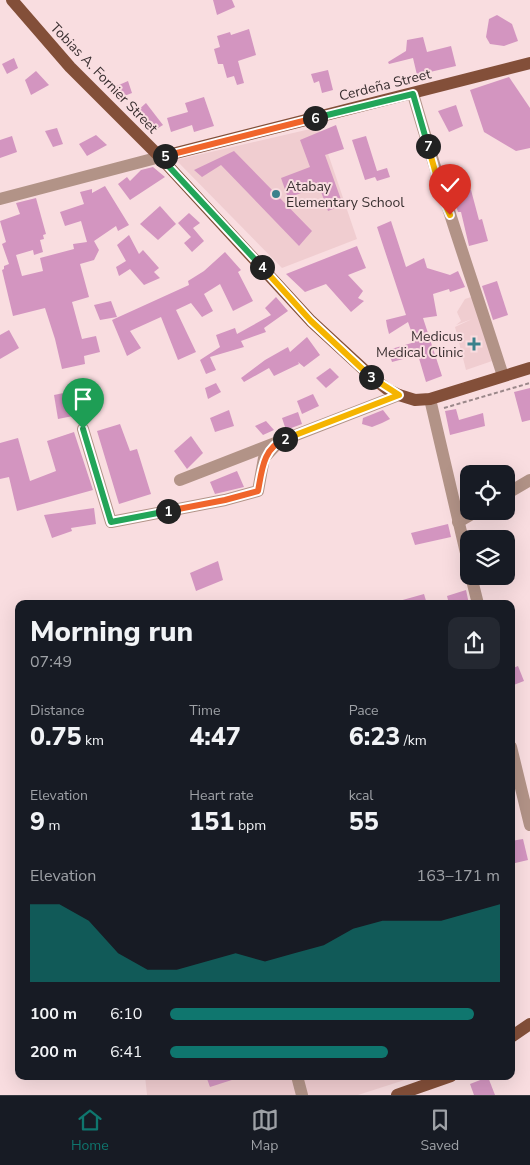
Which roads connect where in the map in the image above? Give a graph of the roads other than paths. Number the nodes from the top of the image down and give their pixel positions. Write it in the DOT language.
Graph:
graph roads {
  1 [pos="12,0"];
  2 [pos="530,63"];
  3 [pos="413,94"];
  4 [pos="160,157"];
  5 [pos="0,200"];
  6 [pos="530,368"];
  7 [pos="503,376"];
  8 [pos="399,395"];
  9 [pos="431,405"];
  10 [pos="83,429"];
  11 [pos="280,442"];
  12 [pos="180,480"];
  13 [pos="530,480"];
  14 [pos="515,489"];
  15 [pos="461,520"];
  16 [pos="458,522"];
  17 [pos="460,530"];
  18 [pos="473,585"];
  19 [pos="477,600"];
  20 [pos="515,763"];
  21 [pos="530,825"];
  22 [pos="530,1024"];
  23 [pos="515,1034"];
  24 [pos="299,1080"];
  25 [pos="440,1080"];
  26 [pos="302,1095"];
  27 [pos="397,1095"];
  1 -- 4 [label="main road, Tobias A. Fornier Street"];
  2 -- 3 [label="main road, Cerdeña Street"];
  3 -- 4 [label="main road, Cerdeña Street"];
  3 -- 7 [label="street"];
  4 -- 5 [label="street"];
  4 -- 8 [label="main road, Tobias A. Fornier Street"];
  6 -- 7 [label="main road, Tobias A. Fornier Street"];
  7 -- 9 [label="main road, Tobias A. Fornier Street"];
  8 -- 9 [label="main road, Tobias A. Fornier Street"];
  8 -- 11 [label="street"];
  9 -- 16 [label="street"];
  10 -- 11 [label="street"];
  11 -- 12 [label="street"];
  13 -- 14 [label="street"];
  15 -- 16 [label="street"];
  16 -- 17 [label="street"];
  18 -- 19 [label="street"];
  20 -- 21 [label="street"];
  22 -- 23 [label="main road"];
  24 -- 26 [label="street"];
  25 -- 27 [label="main road"];
}
